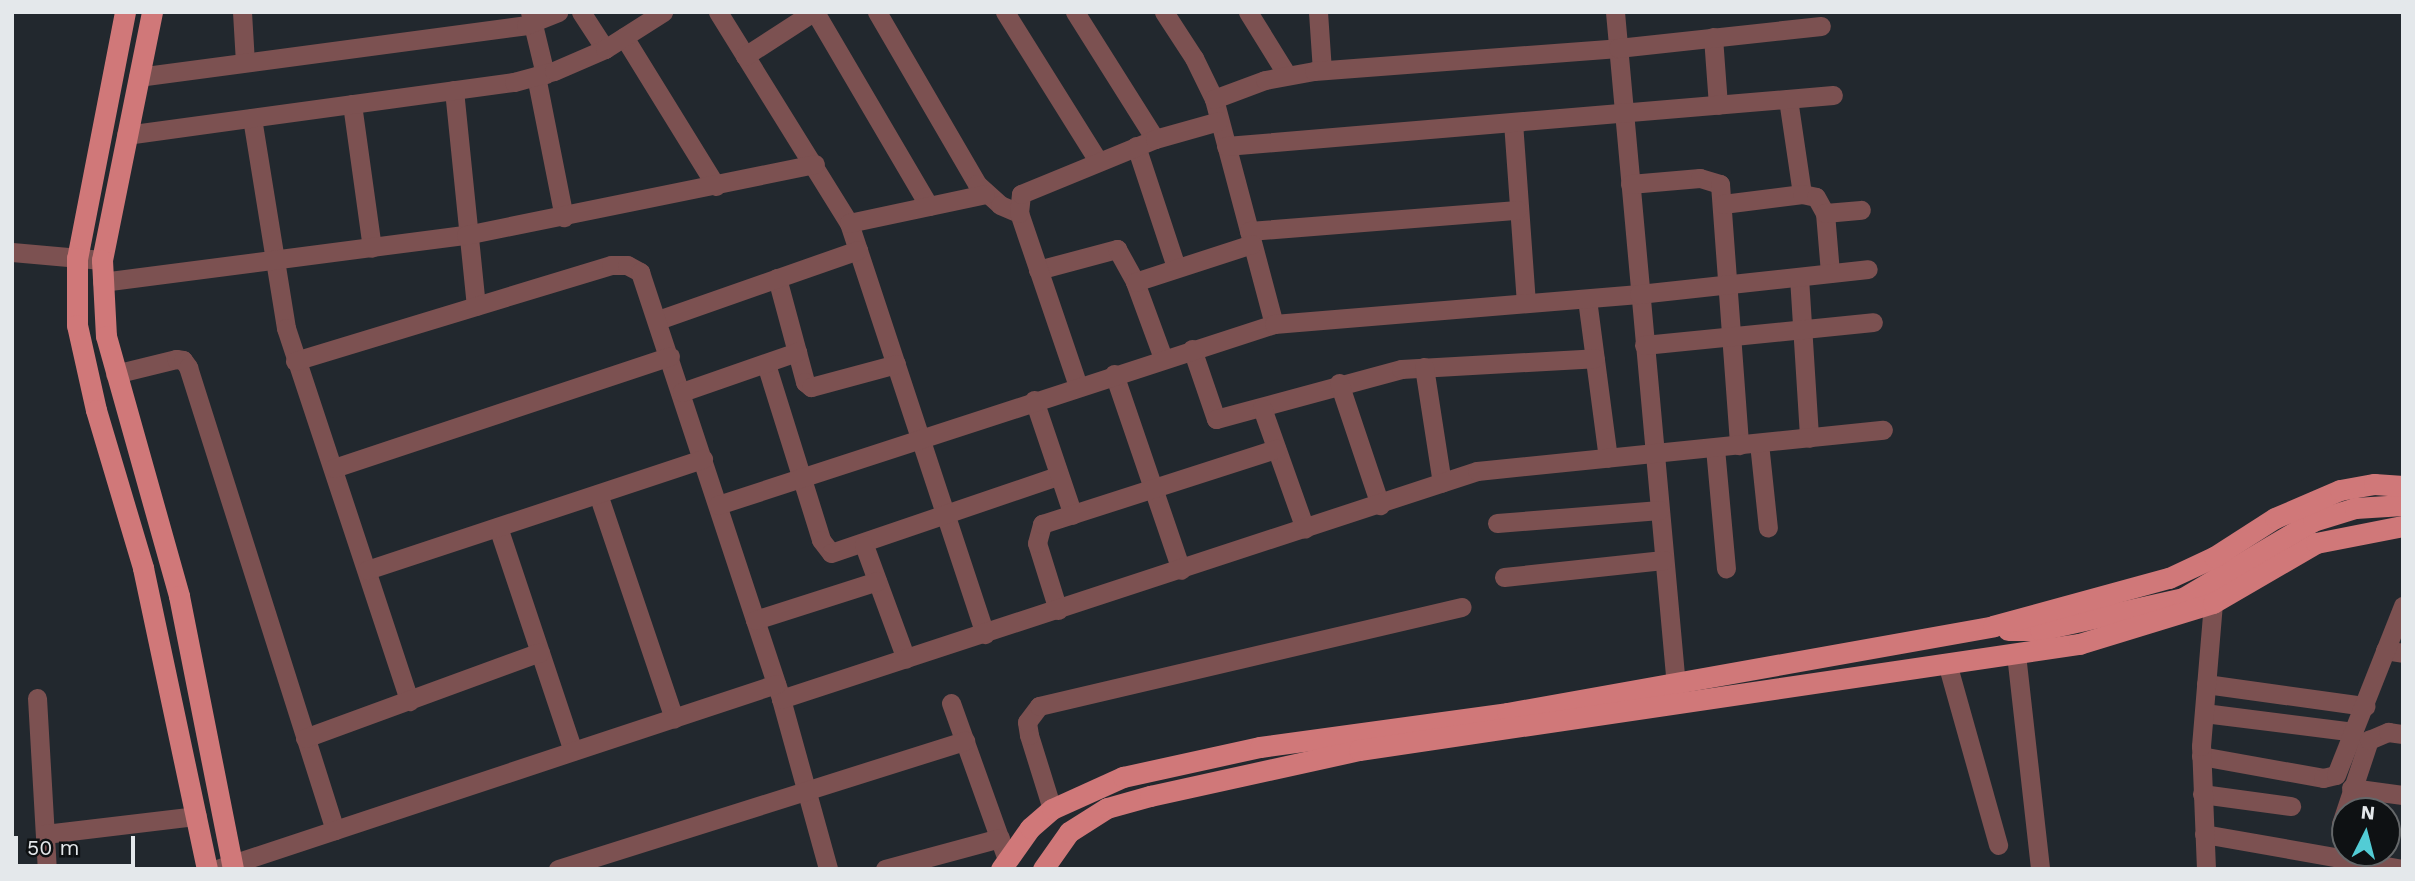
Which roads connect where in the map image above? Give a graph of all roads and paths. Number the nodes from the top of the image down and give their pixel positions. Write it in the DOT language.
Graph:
graph roads {
  1 [pos="125,12"];
  2 [pos="152,12"];
  3 [pos="242,12"];
  4 [pos="559,12"];
  5 [pos="581,12"];
  6 [pos="663,12"];
  7 [pos="718,12"];
  8 [pos="814,12"];
  9 [pos="877,12"];
  10 [pos="1005,12"];
  11 [pos="1075,12"];
  12 [pos="1164,12"];
  13 [pos="1248,12"];
  14 [pos="1318,12"];
  15 [pos="1615,12"];
  16 [pos="531,17"];
  17 [pos="1821,26"];
  18 [pos="624,37"];
  19 [pos="1713,37"];
  20 [pos="1618,48"];
  21 [pos="605,49"];
  22 [pos="745,56"];
  23 [pos="245,62"];
  24 [pos="1322,70"];
  25 [pos="540,75"];
  26 [pos="1287,75"];
  27 [pos="138,77"];
  28 [pos="454,90"];
  29 [pos="1833,95"];
  30 [pos="1214,99"];
  31 [pos="1788,99"];
  32 [pos="352,104"];
  33 [pos="1718,105"];
  34 [pos="1624,113"];
  35 [pos="252,118"];
  36 [pos="1219,121"];
  37 [pos="1513,122"];
  38 [pos="126,135"];
  39 [pos="1155,139"];
  40 [pos="1136,146"];
  41 [pos="1226,146"];
  42 [pos="1098,161"];
  43 [pos="815,164"];
  44 [pos="1630,184"];
  45 [pos="716,186"];
  46 [pos="985,194"];
  47 [pos="1802,194"];
  48 [pos="1723,204"];
  49 [pos="929,206"];
  50 [pos="1861,210"];
  51 [pos="1517,211"];
  52 [pos="1019,213"];
  53 [pos="1825,213"];
  54 [pos="564,217"];
  55 [pos="849,223"];
  56 [pos="466,235"];
  57 [pos="1250,237"];
  58 [pos="372,248"];
  59 [pos="858,250"];
  60 [pos="12,252"];
  61 [pos="77,258"];
  62 [pos="102,260"];
  63 [pos="274,262"];
  64 [pos="1176,267"];
  65 [pos="1868,269"];
  66 [pos="1038,270"];
  67 [pos="1830,273"];
  68 [pos="1799,276"];
  69 [pos="778,278"];
  70 [pos="102,282"];
  71 [pos="1135,282"];
  72 [pos="1727,284"];
  73 [pos="1639,294"];
  74 [pos="1587,299"];
  75 [pos="1526,303"];
  76 [pos="476,306"];
  77 [pos="658,320"];
  78 [pos="1873,322"];
  79 [pos="1274,324"];
  80 [pos="1802,330"];
  81 [pos="1731,337"];
  82 [pos="1644,345"];
  83 [pos="1192,349"];
  84 [pos="797,352"];
  85 [pos="670,356"];
  86 [pos="1595,358"];
  87 [pos="1163,359"];
  88 [pos="295,361"];
  89 [pos="766,364"];
  90 [pos="896,364"];
  91 [pos="1424,367"];
  92 [pos="115,374"];
  93 [pos="1114,374"];
  94 [pos="1339,383"];
  95 [pos="1078,386"];
  96 [pos="682,392"];
  97 [pos="1034,400"];
  98 [pos="1262,408"];
  99 [pos="1883,430"];
  100 [pos="920,436"];
  101 [pos="1809,438"];
  102 [pos="1749,444"];
  103 [pos="1715,448"];
  104 [pos="1276,449"];
  105 [pos="1653,454"];
  106 [pos="1608,458"];
  107 [pos="704,459"];
  108 [pos="334,468"];
  109 [pos="1057,476"];
  110 [pos="801,477"];
  111 [pos="1442,483"];
  112 [pos="2403,486"];
  113 [pos="1153,489"];
  114 [pos="598,494"];
  115 [pos="719,505"];
  116 [pos="1380,505"];
  117 [pos="2403,505"];
  118 [pos="1659,510"];
  119 [pos="1073,515"];
  120 [pos="947,517"];
  121 [pos="1497,523"];
  122 [pos="2403,526"];
  123 [pos="498,527"];
  124 [pos="1768,528"];
  125 [pos="1305,529"];
  126 [pos="864,545"];
  127 [pos="1663,559"];
  128 [pos="1726,569"];
  129 [pos="367,570"];
  130 [pos="1181,570"];
  131 [pos="1504,577"];
  132 [pos="877,581"];
  133 [pos="2213,603"];
  134 [pos="2403,606"];
  135 [pos="1462,607"];
  136 [pos="1058,610"];
  137 [pos="755,620"];
  138 [pos="2039,630"];
  139 [pos="1969,631"];
  140 [pos="985,634"];
  141 [pos="540,652"];
  142 [pos="2394,652"];
  143 [pos="2016,654"];
  144 [pos="906,659"];
  145 [pos="1973,659"];
  146 [pos="1947,663"];
  147 [pos="1675,680"];
  148 [pos="2206,684"];
  149 [pos="778,692"];
  150 [pos="37,698"];
  151 [pos="409,701"];
  152 [pos="1677,702"];
  153 [pos="951,703"];
  154 [pos="2365,706"];
  155 [pos="2204,713"];
  156 [pos="674,718"];
  157 [pos="2354,732"];
  158 [pos="2403,734"];
  159 [pos="305,738"];
  160 [pos="965,741"];
  161 [pos="573,751"];
  162 [pos="2201,756"];
  163 [pos="2351,788"];
  164 [pos="806,794"];
  165 [pos="2202,794"];
  166 [pos="2403,795"];
  167 [pos="2348,797"];
  168 [pos="2291,806"];
  169 [pos="1052,809"];
  170 [pos="197,816"];
  171 [pos="335,830"];
  172 [pos="45,834"];
  173 [pos="2204,834"];
  174 [pos="1000,838"];
  175 [pos="1998,845"];
  176 [pos="2297,861"];
  177 [pos="1004,864"];
  178 [pos="227,867"];
  179 [pos="47,869"];
  180 [pos="207,869"];
  181 [pos="558,869"];
  182 [pos="828,869"];
  183 [pos="885,869"];
  184 [pos="1043,869"];
  185 [pos="2040,869"];
  186 [pos="2206,869"];
  187 [pos="2403,869"];
  1 -- 61 [label="main road"];
  2 -- 27 [label="main road"];
  3 -- 23 [label="street"];
  4 -- 16 [label="street"];
  5 -- 21 [label="street"];
  6 -- 18 [label="street"];
  7 -- 22 [label="street"];
  8 -- 22 [label="street"];
  8 -- 49 [label="street"];
  9 -- 46 [label="street"];
  10 -- 42 [label="street"];
  11 -- 39 [label="street"];
  12 -- 30 [label="street"];
  13 -- 26 [label="street"];
  14 -- 24 [label="street"];
  15 -- 20 [label="street"];
  16 -- 23 [label="street"];
  16 -- 25 [label="street"];
  17 -- 19 [label="street"];
  18 -- 21 [label="street"];
  18 -- 45 [label="street"];
  19 -- 20 [label="street"];
  19 -- 33 [label="street"];
  20 -- 24 [label="street"];
  20 -- 34 [label="street"];
  21 -- 25 [label="street"];
  22 -- 43 [label="street"];
  23 -- 27 [label="street"];
  24 -- 26 [label="street"];
  25 -- 28 [label="street"];
  25 -- 54 [label="street"];
  26 -- 30 [label="street"];
  27 -- 38 [label="main road"];
  28 -- 32 [label="street"];
  28 -- 56 [label="street"];
  29 -- 31 [label="street"];
  30 -- 36 [label="street"];
  31 -- 33 [label="street"];
  31 -- 47 [label="street"];
  32 -- 35 [label="street"];
  32 -- 58 [label="street"];
  33 -- 34 [label="street"];
  34 -- 37 [label="street"];
  34 -- 44 [label="street"];
  35 -- 38 [label="street"];
  35 -- 63 [label="street"];
  36 -- 39 [label="street"];
  36 -- 41 [label="street"];
  37 -- 41 [label="street"];
  37 -- 51 [label="street"];
  38 -- 62 [label="main road"];
  39 -- 40 [label="street"];
  40 -- 42 [label="street"];
  40 -- 64 [label="street"];
  41 -- 57 [label="street"];
  42 -- 52 [label="street"];
  43 -- 45 [label="street"];
  43 -- 55 [label="street"];
  44 -- 48 [label="street"];
  44 -- 73 [label="street"];
  45 -- 54 [label="street"];
  46 -- 49 [label="street"];
  46 -- 52 [label="street"];
  47 -- 48 [label="street"];
  47 -- 53 [label="street"];
  48 -- 72 [label="street"];
  49 -- 55 [label="street"];
  50 -- 53 [label="street"];
  51 -- 57 [label="street"];
  51 -- 75 [label="street"];
  52 -- 66 [label="street"];
  53 -- 67 [label="street"];
  54 -- 56 [label="street"];
  55 -- 59 [label="street"];
  56 -- 58 [label="street"];
  56 -- 76 [label="street"];
  57 -- 64 [label="street"];
  57 -- 79 [label="street"];
  58 -- 63 [label="street"];
  59 -- 69 [label="street"];
  59 -- 90 [label="street"];
  60 -- 61 [label="street"];
  61 -- 62 [label="street"];
  61 -- 170 [label="main road"];
  62 -- 70 [label="main road"];
  63 -- 70 [label="street"];
  63 -- 88 [label="street"];
  64 -- 71 [label="street"];
  65 -- 67 [label="street"];
  66 -- 71 [label="street"];
  66 -- 95 [label="street"];
  67 -- 68 [label="street"];
  68 -- 72 [label="street"];
  68 -- 80 [label="street"];
  69 -- 77 [label="street"];
  69 -- 84 [label="street"];
  70 -- 92 [label="main road"];
  71 -- 87 [label="street"];
  72 -- 73 [label="street"];
  72 -- 81 [label="street"];
  73 -- 74 [label="street"];
  73 -- 82 [label="street"];
  74 -- 75 [label="street"];
  74 -- 86 [label="street"];
  75 -- 79 [label="street"];
  76 -- 77 [label="street"];
  76 -- 88 [label="street"];
  77 -- 85 [label="street"];
  78 -- 80 [label="street"];
  79 -- 83 [label="street"];
  80 -- 81 [label="street"];
  80 -- 101 [label="street"];
  81 -- 82 [label="street"];
  81 -- 102 [label="street"];
  82 -- 105 [label="street"];
  83 -- 87 [label="street"];
  83 -- 98 [label="street"];
  84 -- 89 [label="street"];
  84 -- 90 [label="street"];
  85 -- 96 [label="street"];
  85 -- 108 [label="street"];
  86 -- 91 [label="street"];
  86 -- 106 [label="street"];
  87 -- 93 [label="street"];
  88 -- 108 [label="street"];
  89 -- 96 [label="street"];
  89 -- 110 [label="street"];
  90 -- 100 [label="street"];
  91 -- 94 [label="street"];
  91 -- 111 [label="street"];
  92 -- 159 [label="street"];
  92 -- 178 [label="main road"];
  93 -- 95 [label="street"];
  93 -- 113 [label="street"];
  94 -- 98 [label="street"];
  94 -- 116 [label="street"];
  95 -- 97 [label="street"];
  96 -- 107 [label="street"];
  97 -- 100 [label="street"];
  97 -- 109 [label="street"];
  98 -- 104 [label="street"];
  99 -- 101 [label="street"];
  100 -- 110 [label="street"];
  100 -- 120 [label="street"];
  101 -- 102 [label="street"];
  102 -- 103 [label="street"];
  102 -- 124 [label="street"];
  103 -- 105 [label="street"];
  103 -- 128 [label="street"];
  104 -- 113 [label="street"];
  104 -- 125 [label="street"];
  105 -- 106 [label="street"];
  105 -- 118 [label="street"];
  106 -- 111 [label="street"];
  107 -- 114 [label="street"];
  107 -- 115 [label="street"];
  108 -- 129 [label="street"];
  109 -- 119 [label="street"];
  109 -- 120 [label="street"];
  110 -- 115 [label="street"];
  110 -- 126 [label="street"];
  111 -- 116 [label="street"];
  112 -- 139 [label="main road"];
  113 -- 119 [label="street"];
  113 -- 130 [label="street"];
  114 -- 123 [label="street"];
  114 -- 156 [label="street"];
  115 -- 137 [label="street"];
  116 -- 125 [label="street"];
  117 -- 138 [label="main road"];
  118 -- 121 [label="street"];
  118 -- 127 [label="street"];
  119 -- 136 [label="street"];
  120 -- 126 [label="street"];
  120 -- 140 [label="street"];
  122 -- 133 [label="main road"];
  123 -- 129 [label="street"];
  123 -- 141 [label="street"];
  125 -- 130 [label="street"];
  126 -- 132 [label="street"];
  127 -- 131 [label="street"];
  127 -- 147 [label="street"];
  129 -- 151 [label="street"];
  130 -- 136 [label="street"];
  132 -- 137 [label="street"];
  132 -- 144 [label="street"];
  133 -- 143 [label="main road"];
  133 -- 148 [label="street"];
  134 -- 142 [label="street"];
  135 -- 169 [label="street"];
  136 -- 140 [label="street"];
  137 -- 149 [label="street"];
  138 -- 139 [label="main road"];
  138 -- 145 [label="main road"];
  139 -- 147 [label="main road"];
  140 -- 144 [label="street"];
  141 -- 151 [label="street"];
  141 -- 161 [label="street"];
  142 -- 154 [label="street"];
  143 -- 145 [label="main road"];
  143 -- 185 [label="street"];
  144 -- 149 [label="street"];
  145 -- 146 [label="main road"];
  146 -- 152 [label="main road"];
  146 -- 175 [label="street"];
  147 -- 152 [label="street"];
  147 -- 169 [label="main road"];
  148 -- 154 [label="street"];
  148 -- 155 [label="street"];
  149 -- 156 [label="street"];
  149 -- 164 [label="street"];
  150 -- 172 [label="street"];
  151 -- 159 [label="street"];
  152 -- 184 [label="main road"];
  153 -- 160 [label="street"];
  154 -- 157 [label="street"];
  155 -- 157 [label="street"];
  155 -- 162 [label="street"];
  156 -- 161 [label="street"];
  157 -- 162 [label="street"];
  158 -- 163 [label="street"];
  159 -- 171 [label="street"];
  160 -- 164 [label="street"];
  160 -- 174 [label="street"];
  161 -- 171 [label="street"];
  162 -- 165 [label="street"];
  163 -- 166 [label="street"];
  163 -- 167 [label="street"];
  164 -- 181 [label="street"];
  164 -- 182 [label="street"];
  165 -- 168 [label="street"];
  165 -- 173 [label="street"];
  169 -- 177 [label="main road"];
  170 -- 172 [label="street"];
  170 -- 180 [label="main road"];
  171 -- 178 [label="street"];
  172 -- 179 [label="street"];
  173 -- 176 [label="street"];
  173 -- 186 [label="street"];
  174 -- 177 [label="street"];
  174 -- 183 [label="street"];
  176 -- 187 [label="street"];
}
